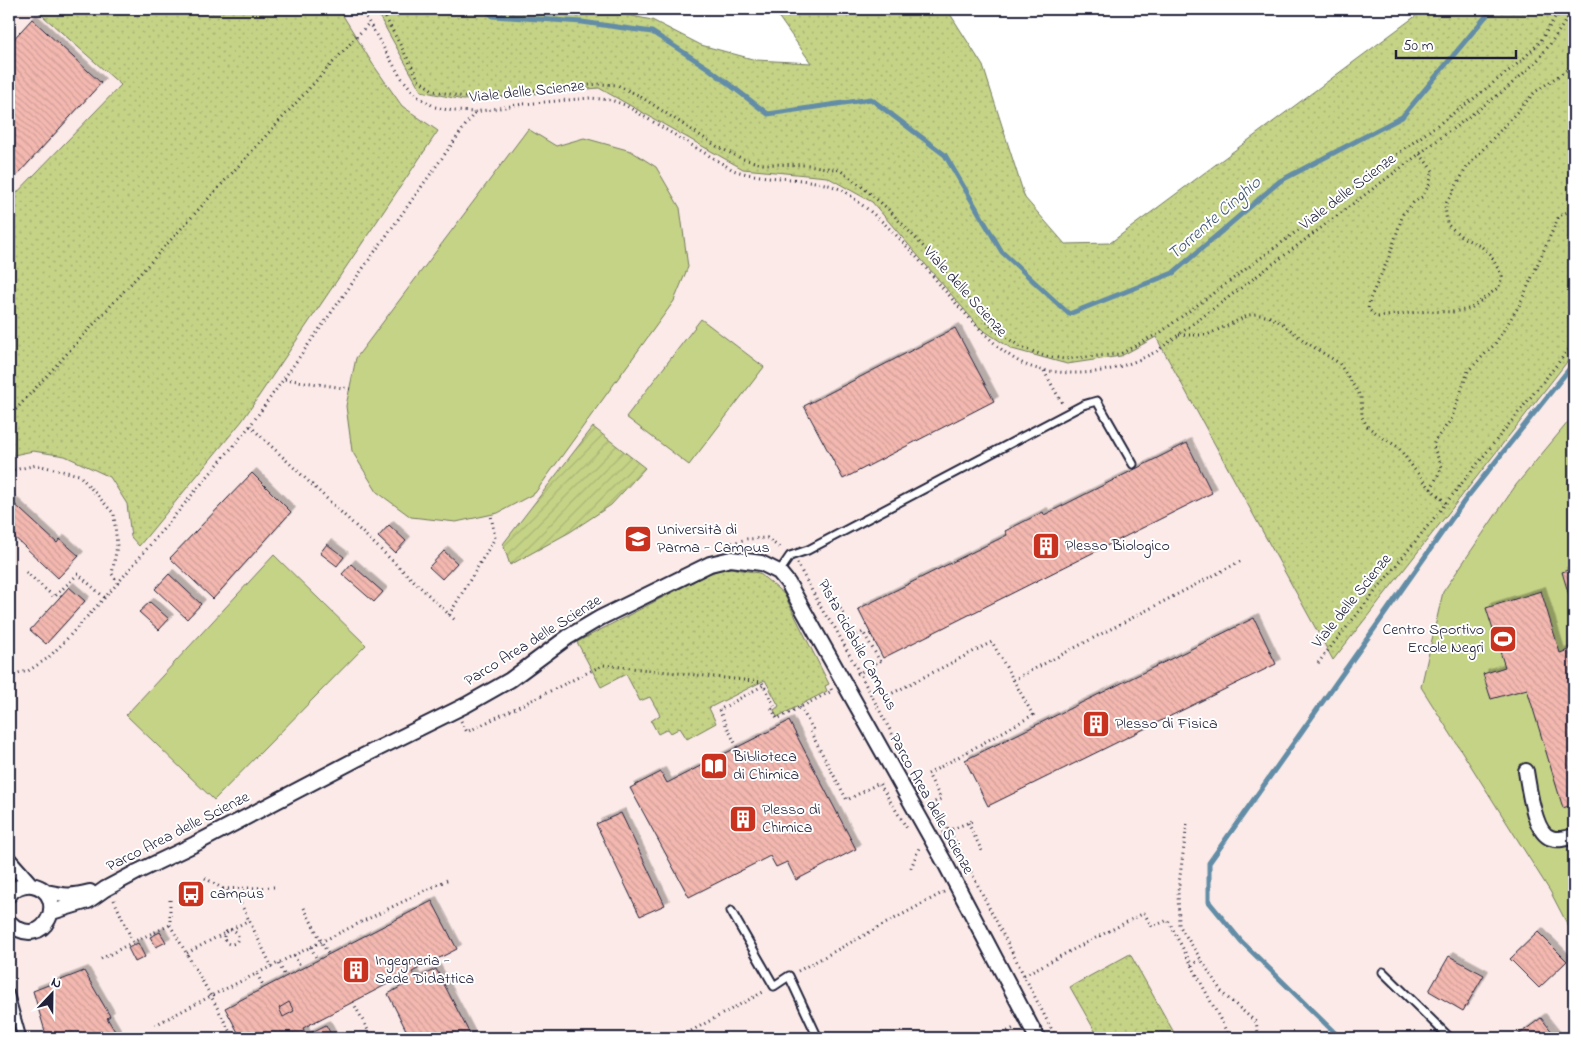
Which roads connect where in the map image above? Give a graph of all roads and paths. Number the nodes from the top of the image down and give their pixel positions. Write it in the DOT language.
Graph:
graph roads {
  1 [pos="361,9"];
  2 [pos="381,9"];
  3 [pos="1560,9"];
  4 [pos="1574,9"];
  5 [pos="369,23"];
  6 [pos="1574,65"];
  7 [pos="475,112"];
  8 [pos="1420,154"];
  9 [pos="1574,209"];
  10 [pos="1179,335"];
  11 [pos="1574,343"];
  12 [pos="1044,370"];
  13 [pos="285,378"];
  14 [pos="350,389"];
  15 [pos="1067,413"];
  16 [pos="9,417"];
  17 [pos="250,426"];
  18 [pos="1133,464"];
  19 [pos="9,471"];
  20 [pos="1431,489"];
  21 [pos="1446,503"];
  22 [pos="491,515"];
  23 [pos="790,556"];
  24 [pos="1243,560"];
  25 [pos="26,572"];
  26 [pos="778,572"];
  27 [pos="118,583"];
  28 [pos="105,598"];
  29 [pos="838,604"];
  30 [pos="449,615"];
  31 [pos="456,621"];
  32 [pos="1318,663"];
  33 [pos="868,668"];
  34 [pos="859,673"];
  35 [pos="9,675"];
  36 [pos="1013,680"];
  37 [pos="843,682"];
  38 [pos="764,686"];
  39 [pos="800,707"];
  40 [pos="479,726"];
  41 [pos="737,747"];
  42 [pos="906,760"];
  43 [pos="1526,772"];
  44 [pos="929,804"];
  45 [pos="923,808"];
  46 [pos="972,821"];
  47 [pos="968,823"];
  48 [pos="1187,824"];
  49 [pos="950,832"];
  50 [pos="910,833"];
  51 [pos="1574,836"];
  52 [pos="914,840"];
  53 [pos="925,844"];
  54 [pos="983,852"];
  55 [pos="9,860"];
  56 [pos="911,868"];
  57 [pos="205,878"];
  58 [pos="449,879"];
  59 [pos="31,885"];
  60 [pos="956,885"];
  61 [pos="274,887"];
  62 [pos="106,888"];
  63 [pos="222,889"];
  64 [pos="9,892"];
  65 [pos="46,892"];
  66 [pos="170,900"];
  67 [pos="304,908"];
  68 [pos="730,911"];
  69 [pos="52,912"];
  70 [pos="248,920"];
  71 [pos="9,922"];
  72 [pos="170,924"];
  73 [pos="227,931"];
  74 [pos="14,934"];
  75 [pos="133,942"];
  76 [pos="322,942"];
  77 [pos="311,948"];
  78 [pos="187,953"];
  79 [pos="328,954"];
  80 [pos="294,956"];
  81 [pos="101,959"];
  82 [pos="317,960"];
  83 [pos="1200,960"];
  84 [pos="279,964"];
  85 [pos="1191,965"];
  86 [pos="272,967"];
  87 [pos="301,968"];
  88 [pos="1383,972"];
  89 [pos="257,974"];
  90 [pos="1024,975"];
  91 [pos="285,976"];
  92 [pos="789,976"];
  93 [pos="774,986"];
  94 [pos="264,987"];
  95 [pos="9,992"];
  96 [pos="211,996"];
  97 [pos="353,1002"];
  98 [pos="1028,1021"];
  99 [pos="155,1025"];
  100 [pos="296,1036"];
  101 [pos="22,1038"];
  102 [pos="233,1038"];
  103 [pos="292,1038"];
  104 [pos="372,1038"];
  105 [pos="678,1038"];
  106 [pos="818,1038"];
  107 [pos="994,1038"];
  108 [pos="1037,1038"];
  109 [pos="1056,1038"];
  110 [pos="1230,1038"];
  111 [pos="1259,1038"];
  112 [pos="1450,1038"];
  1 -- 5 [label="path, Viale delle Scienze"];
  2 -- 3 [label="path"];
  4 -- 8 [label="path, Viale delle Scienze"];
  5 -- 7 [label="path, Viale delle Scienze"];
  5 -- 16 [label="path"];
  6 -- 8 [label="path"];
  7 -- 12 [label="path, Viale delle Scienze"];
  7 -- 13 [label="path"];
  8 -- 10 [label="path, Viale delle Scienze"];
  9 -- 20 [label="path"];
  10 -- 12 [label="path, Viale delle Scienze"];
  10 -- 20 [label="path"];
  11 -- 21 [label="path, Viale delle Scienze"];
  12 -- 15 [label="path"];
  13 -- 14 [label="path"];
  13 -- 17 [label="path"];
  15 -- 18 [label="lane"];
  15 -- 23 [label="lane"];
  17 -- 27 [label="path"];
  17 -- 30 [label="path"];
  19 -- 27 [label="path"];
  20 -- 21 [label="path"];
  21 -- 32 [label="path, Viale delle Scienze"];
  22 -- 30 [label="path"];
  23 -- 26 [label="lane"];
  23 -- 34 [label="path, Pista ciclabile Campus"];
  24 -- 36 [label="path"];
  25 -- 28 [label="path"];
  26 -- 37 [label="street, Parco Area delle Scienze"];
  26 -- 62 [label="street, Parco Area delle Scienze"];
  27 -- 28 [label="path"];
  28 -- 35 [label="path"];
  29 -- 33 [label="path"];
  30 -- 31 [label="path"];
  33 -- 34 [label="path"];
  33 -- 36 [label="path"];
  34 -- 37 [label="path"];
  34 -- 42 [label="path, Pista ciclabile Campus"];
  36 -- 44 [label="path"];
  37 -- 39 [label="path"];
  37 -- 53 [label="street, Parco Area delle Scienze"];
  38 -- 39 [label="path"];
  38 -- 40 [label="path"];
  38 -- 41 [label="path"];
  39 -- 50 [label="path"];
  43 -- 51 [label="street"];
  44 -- 45 [label="path"];
  44 -- 49 [label="path"];
  46 -- 47 [label="path"];
  47 -- 49 [label="path"];
  47 -- 54 [label="path"];
  48 -- 83 [label="path"];
  49 -- 53 [label="path"];
  49 -- 90 [label="path"];
  52 -- 53 [label="path"];
  53 -- 56 [label="path"];
  53 -- 60 [label="street, Parco Area delle Scienze"];
  55 -- 59 [label="street"];
  57 -- 63 [label="path"];
  58 -- 76 [label="path"];
  59 -- 64 [label="street"];
  59 -- 65 [label="street, Parco Area delle Scienze"];
  60 -- 92 [label="path"];
  60 -- 98 [label="street, Parco Area delle Scienze"];
  61 -- 63 [label="path"];
  62 -- 65 [label="street, Parco Area delle Scienze"];
  62 -- 69 [label="street, Parco Area delle Scienze"];
  62 -- 75 [label="path"];
  63 -- 70 [label="path"];
  65 -- 69 [label="street"];
  66 -- 72 [label="path"];
  67 -- 76 [label="path"];
  68 -- 93 [label="lane"];
  69 -- 74 [label="street"];
  70 -- 73 [label="path"];
  70 -- 86 [label="path"];
  71 -- 74 [label="street"];
  72 -- 75 [label="path"];
  72 -- 78 [label="path"];
  73 -- 73 [label="path"];
  73 -- 78 [label="path"];
  75 -- 81 [label="path"];
  76 -- 77 [label="path"];
  76 -- 79 [label="path"];
  77 -- 80 [label="path"];
  77 -- 82 [label="path"];
  78 -- 96 [label="path"];
  80 -- 84 [label="path"];
  80 -- 87 [label="path"];
  83 -- 85 [label="path"];
  83 -- 111 [label="path"];
  84 -- 86 [label="path"];
  84 -- 91 [label="path"];
  85 -- 90 [label="path"];
  85 -- 110 [label="path"];
  86 -- 89 [label="path"];
  88 -- 112 [label="lane"];
  89 -- 94 [label="path"];
  89 -- 96 [label="path"];
  90 -- 109 [label="path"];
  92 -- 93 [label="lane"];
  92 -- 106 [label="lane"];
  93 -- 105 [label="path"];
  95 -- 101 [label="lane"];
  96 -- 99 [label="path"];
  96 -- 102 [label="path"];
  97 -- 104 [label="path"];
  98 -- 107 [label="path"];
  98 -- 108 [label="street, Parco Area delle Scienze"];
  100 -- 103 [label="path"];
}
